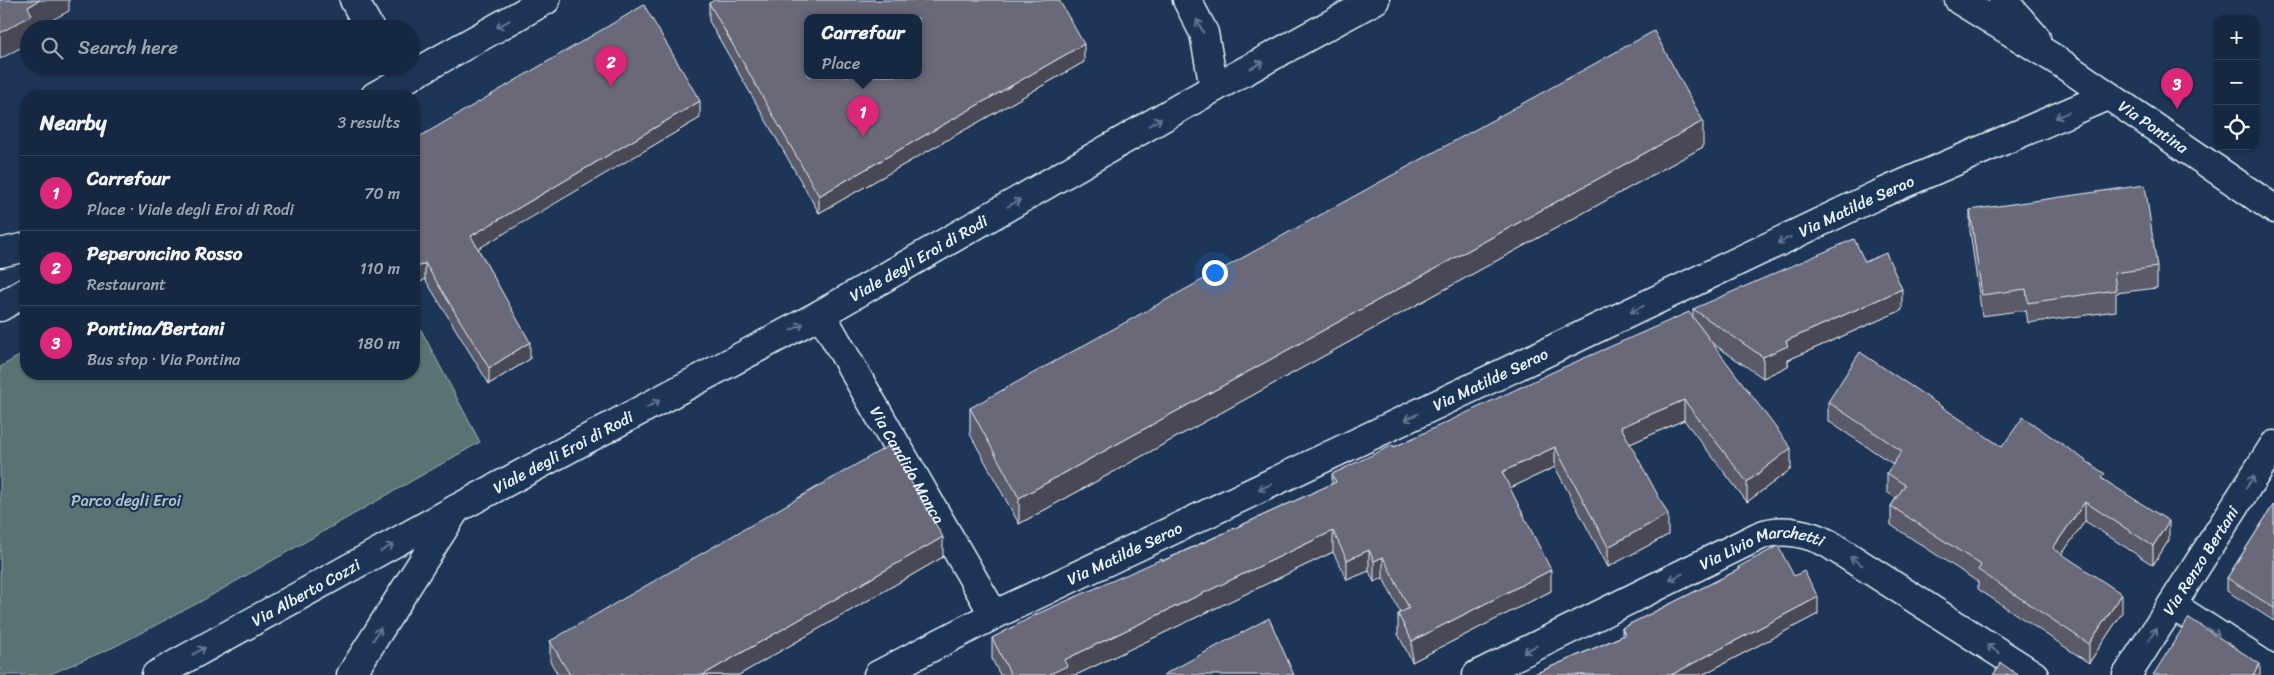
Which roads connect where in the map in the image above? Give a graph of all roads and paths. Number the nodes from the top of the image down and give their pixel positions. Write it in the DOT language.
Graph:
graph roads {
  1 [pos="354,0"];
  2 [pos="546,0"];
  3 [pos="1187,0"];
  4 [pos="1376,0"];
  5 [pos="1959,0"];
  6 [pos="2003,0"];
  7 [pos="365,20"];
  8 [pos="2058,61"];
  9 [pos="420,62"];
  10 [pos="394,75"];
  11 [pos="1214,88"];
  12 [pos="380,90"];
  13 [pos="2107,96"];
  14 [pos="2274,208"];
  15 [pos="20,248"];
  16 [pos="0,253"];
  17 [pos="20,295"];
  18 [pos="0,307"];
  19 [pos="821,314"];
  20 [pos="2274,444"];
  21 [pos="456,510"];
  22 [pos="2172,605"];
  23 [pos="994,615"];
  24 [pos="2274,671"];
  25 [pos="156,675"];
  26 [pos="351,675"];
  27 [pos="878,675"];
  28 [pos="1477,675"];
  29 [pos="2034,675"];
  30 [pos="2127,675"];
  1 -- 7 [label="street"];
  2 -- 9 [label="street, one-way"];
  11 -- 3 [label="street, one-way"];
  11 -- 4 [label="street, Viale degli Eroi di Rodi, one-way"];
  5 -- 8 [label="street, Via Pontina"];
  6 -- 8 [label="street, Via Pontina"];
  8 -- 13 [label="street, Via Pontina"];
  10 -- 12 [label="street"];
  19 -- 11 [label="street, Viale degli Eroi di Rodi, one-way"];
  13 -- 14 [label="street, Via Pontina"];
  13 -- 23 [label="street, Via Matilde Serao, one-way"];
  15 -- 16 [label="street"];
  17 -- 18 [label="street"];
  21 -- 19 [label="street, Viale degli Eroi di Rodi, one-way"];
  19 -- 23 [label="street, Via Candido Manca"];
  22 -- 20 [label="street, Via Renzo Bertani, one-way"];
  25 -- 21 [label="street, Via Alberto Cozzi, one-way"];
  26 -- 21 [label="street, one-way"];
  22 -- 24 [label="street, one-way"];
  30 -- 22 [label="street, Via Renzo Bertani, one-way"];
  23 -- 27 [label="street, Via Matilde Serao"];
  29 -- 28 [label="street, Via Livio Marchetti, one-way"];
}
